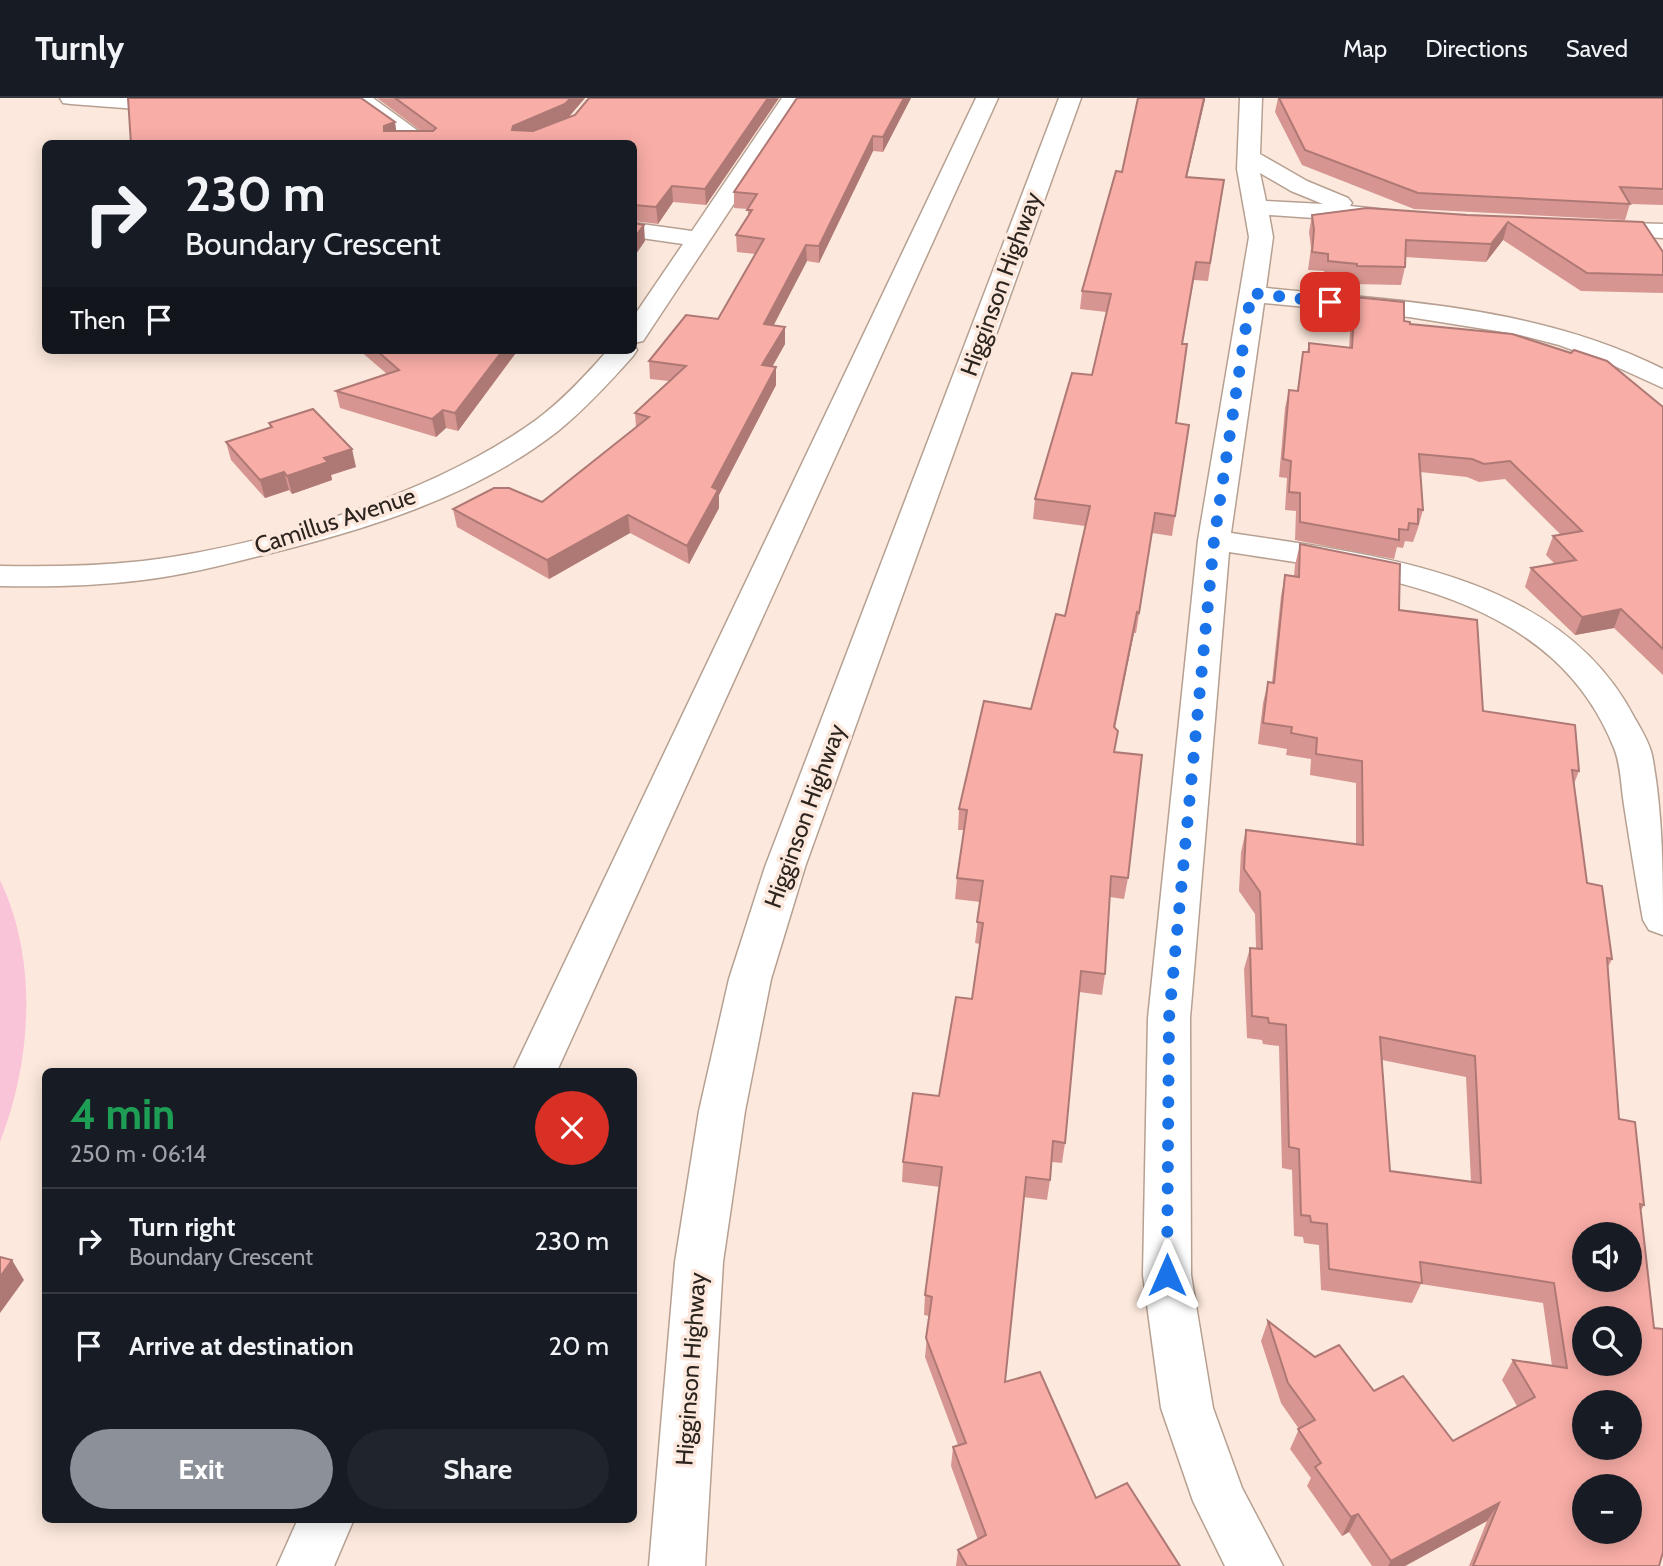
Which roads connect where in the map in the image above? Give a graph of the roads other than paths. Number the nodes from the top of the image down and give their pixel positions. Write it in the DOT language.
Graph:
graph roads {
  1 [pos="71,98"];
  2 [pos="230,98"];
  3 [pos="359,98"];
  4 [pos="793,98"];
  5 [pos="987,98"];
  6 [pos="1070,98"];
  7 [pos="1251,98"];
  8 [pos="419,140"];
  9 [pos="1248,157"];
  10 [pos="1255,207"];
  11 [pos="1371,214"];
  12 [pos="1415,220"];
  13 [pos="1570,228"];
  14 [pos="637,230"];
  15 [pos="1663,231"];
  16 [pos="699,239"];
  17 [pos="1251,293"];
  18 [pos="637,331"];
  19 [pos="619,354"];
  20 [pos="1663,380"];
  21 [pos="1214,540"];
  22 [pos="0,576"];
  23 [pos="1663,920"];
  24 [pos="536,1068"];
  25 [pos="325,1523"];
  26 [pos="305,1566"];
  27 [pos="677,1566"];
  28 [pos="1255,1566"];
  1 -- 2 [label="main road"];
  3 -- 8 [label="main road"];
  4 -- 16 [label="main road"];
  5 -- 24 [label="main road"];
  6 -- 27 [label="main road, Higginson Highway"];
  7 -- 9 [label="main road"];
  9 -- 10 [label="main road"];
  9 -- 11 [label="main road"];
  10 -- 11 [label="main road"];
  10 -- 17 [label="main road"];
  11 -- 12 [label="main road"];
  13 -- 15 [label="main road"];
  14 -- 16 [label="main road"];
  16 -- 18 [label="main road"];
  17 -- 20 [label="main road"];
  17 -- 21 [label="main road"];
  19 -- 22 [label="main road, Camillus Avenue"];
  21 -- 23 [label="main road"];
  21 -- 28 [label="main road"];
  25 -- 26 [label="main road"];
}
